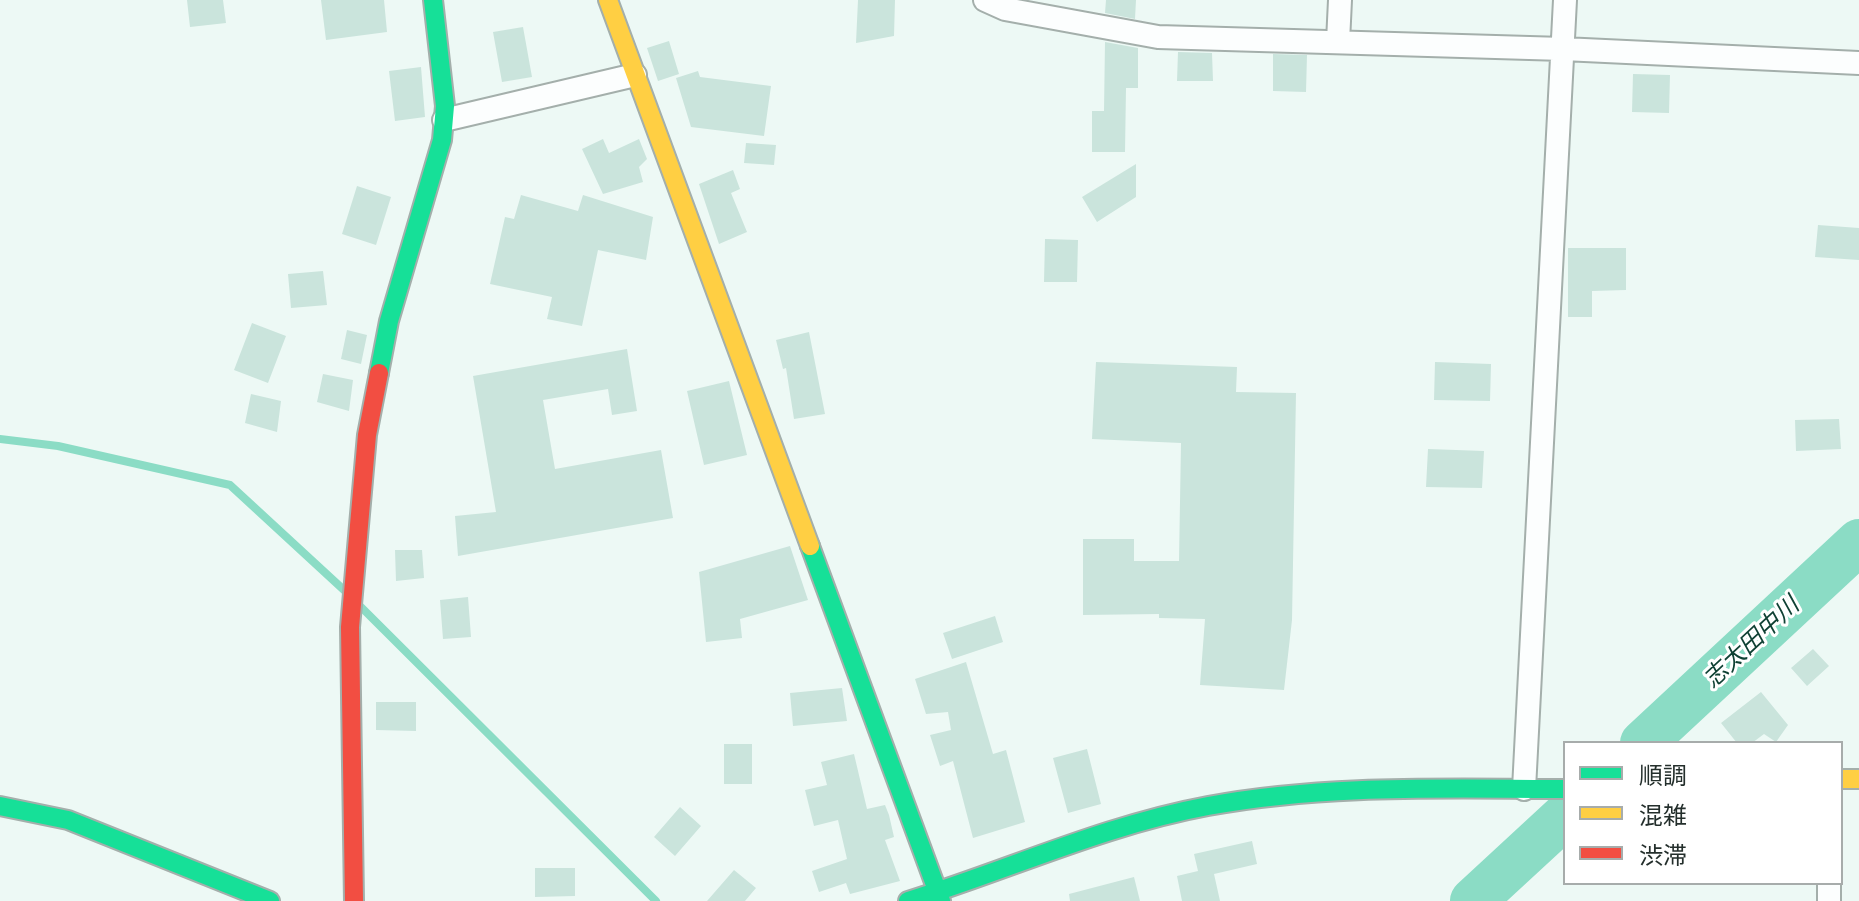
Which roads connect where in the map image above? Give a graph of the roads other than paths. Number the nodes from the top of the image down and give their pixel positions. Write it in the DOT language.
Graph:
graph roads {
  1 [pos="433,0"];
  2 [pos="608,0"];
  3 [pos="985,0"];
  4 [pos="1340,0"];
  5 [pos="1565,0"];
  6 [pos="1338,42"];
  7 [pos="1563,49"];
  8 [pos="1859,63"];
  9 [pos="635,75"];
  10 [pos="444,120"];
  11 [pos="1524,789"];
  12 [pos="1563,789"];
  13 [pos="0,806"];
  14 [pos="939,897"];
  15 [pos="270,901"];
  16 [pos="354,901"];
  17 [pos="908,901"];
  1 -- 10 [label="street"];
  2 -- 9 [label="street"];
  3 -- 6 [label="street"];
  4 -- 6 [label="street"];
  5 -- 7 [label="street"];
  6 -- 7 [label="street"];
  7 -- 8 [label="street"];
  7 -- 11 [label="street"];
  9 -- 10 [label="street"];
  9 -- 14 [label="street"];
  10 -- 16 [label="street"];
  11 -- 12 [label="street"];
  11 -- 14 [label="street"];
  13 -- 15 [label="street"];
  14 -- 17 [label="street"];
}
